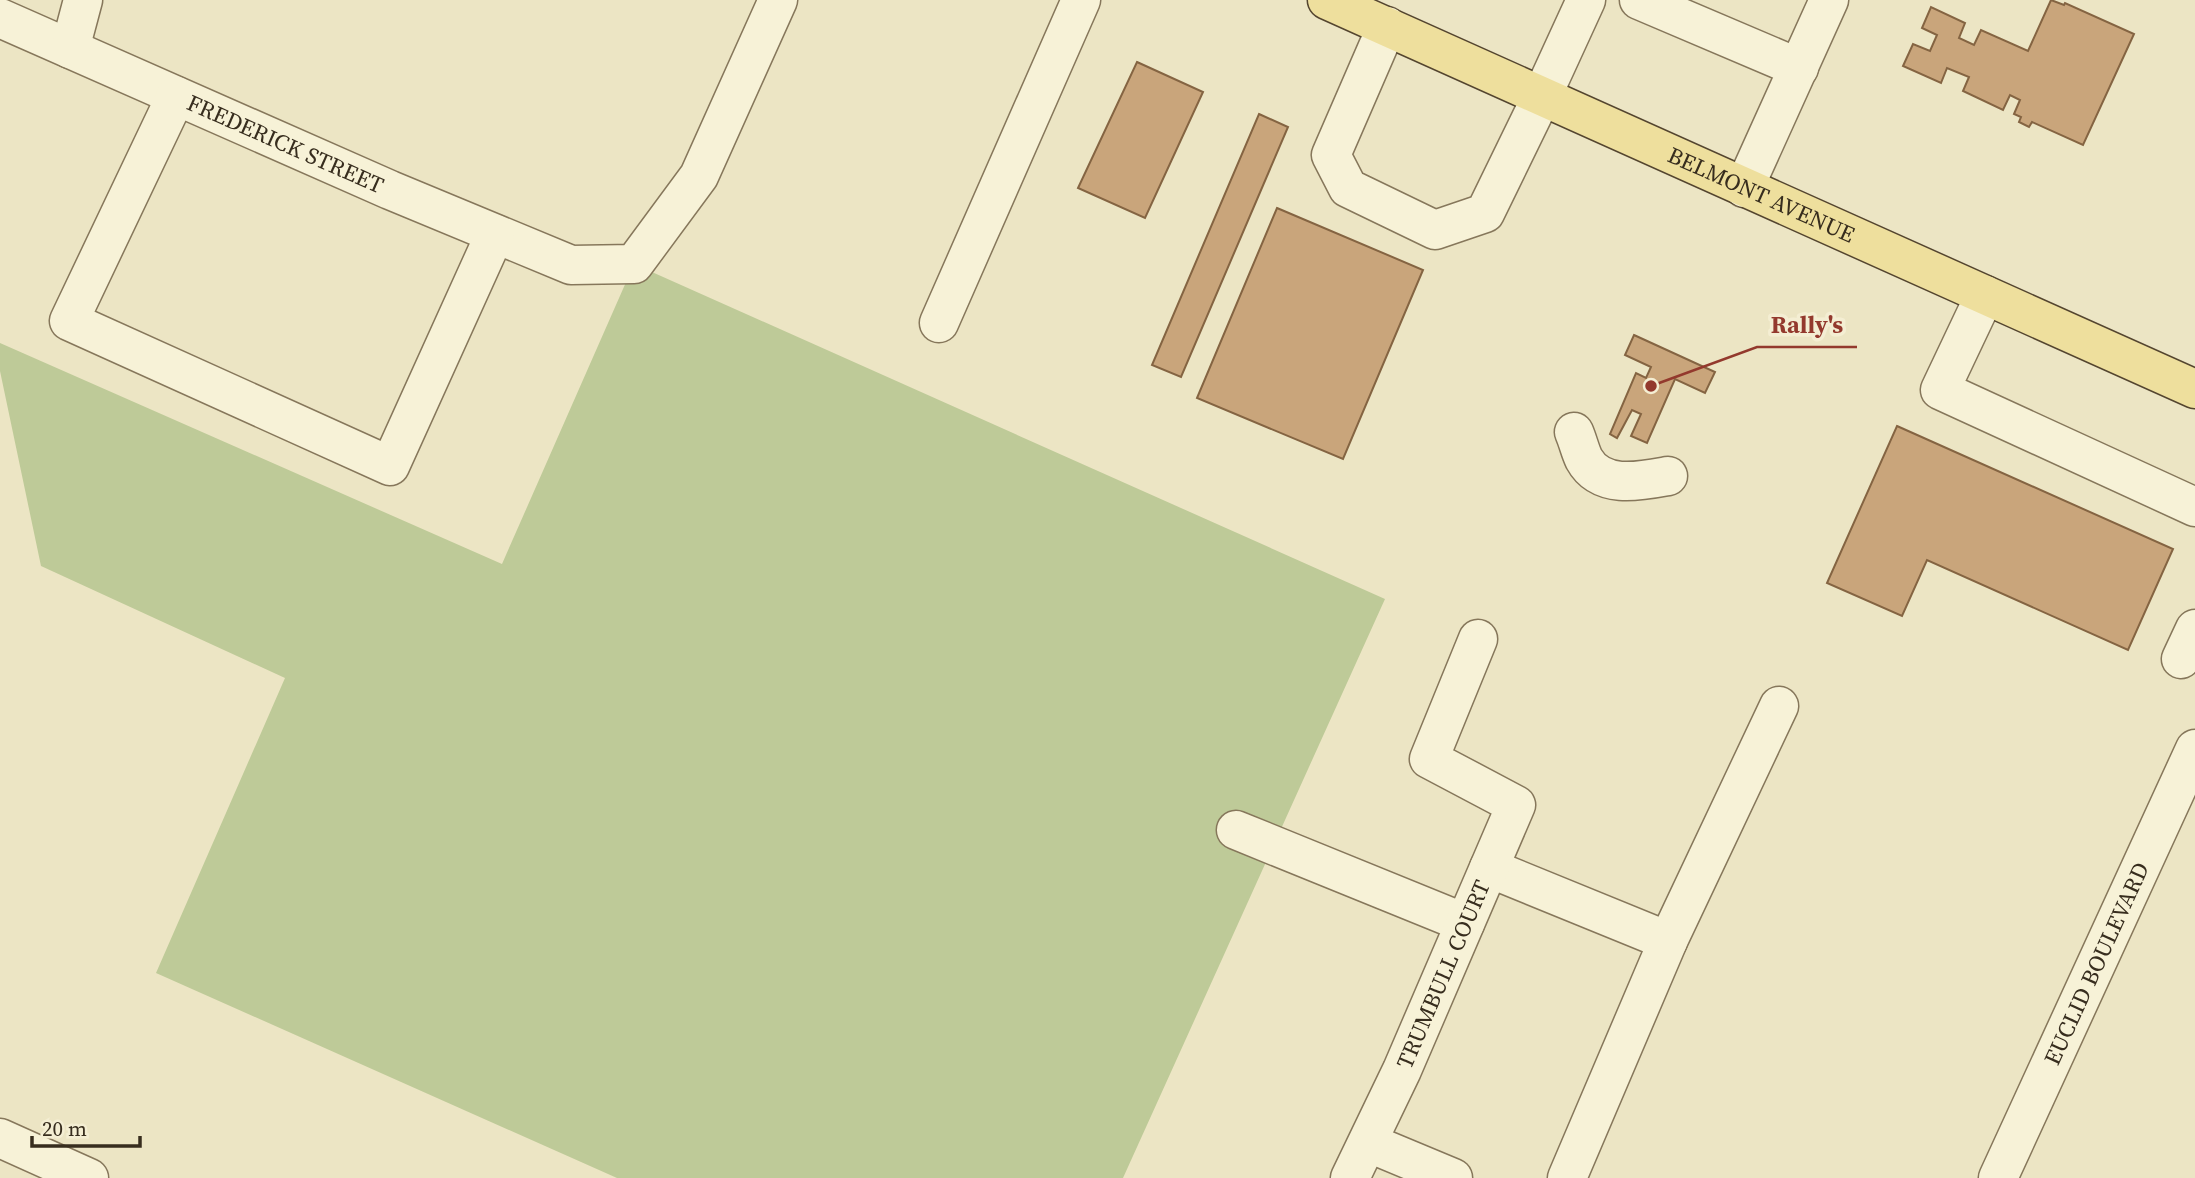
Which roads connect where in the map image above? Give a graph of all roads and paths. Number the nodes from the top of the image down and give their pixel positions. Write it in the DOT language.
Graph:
graph roads {
  1 [pos="83,0"];
  2 [pos="778,0"];
  3 [pos="1081,0"];
  4 [pos="1327,0"];
  5 [pos="1586,0"];
  6 [pos="1639,0"];
  7 [pos="1829,0"];
  8 [pos="0,19"];
  9 [pos="1387,26"];
  10 [pos="71,50"];
  11 [pos="1799,68"];
  12 [pos="176,96"];
  13 [pos="1542,96"];
  14 [pos="1744,187"];
  15 [pos="495,234"];
  16 [pos="1985,295"];
  17 [pos="939,323"];
  18 [pos="2195,389"];
  19 [pos="1574,432"];
  20 [pos="1668,475"];
  21 [pos="2195,507"];
  22 [pos="1478,639"];
  23 [pos="1779,706"];
  24 [pos="2195,749"];
  25 [pos="1236,830"];
  26 [pos="1489,868"];
  27 [pos="1465,923"];
  28 [pos="1668,941"];
  29 [pos="0,1138"];
  30 [pos="1369,1143"];
  31 [pos="89,1178"];
  32 [pos="1350,1178"];
  33 [pos="1453,1178"];
  34 [pos="1567,1178"];
  35 [pos="1998,1178"];
  1 -- 10 [label="street"];
  2 -- 15 [label="street, FREDERICK STREET"];
  3 -- 17 [label="street"];
  4 -- 9 [label="main road, BELMONT AVENUE"];
  5 -- 13 [label="street"];
  6 -- 11 [label="street"];
  7 -- 11 [label="street"];
  8 -- 10 [label="street, FREDERICK STREET"];
  9 -- 13 [label="main road, BELMONT AVENUE"];
  9 -- 13 [label="street"];
  10 -- 12 [label="street, FREDERICK STREET"];
  11 -- 14 [label="street"];
  12 -- 15 [label="street, FREDERICK STREET"];
  12 -- 15 [label="street"];
  13 -- 14 [label="main road, BELMONT AVENUE"];
  14 -- 16 [label="main road, BELMONT AVENUE"];
  16 -- 18 [label="main road, BELMONT AVENUE"];
  16 -- 21 [label="street"];
  19 -- 20 [label="street"];
  22 -- 26 [label="street"];
  23 -- 28 [label="street"];
  24 -- 35 [label="street, EUCLID BOULEVARD"];
  25 -- 27 [label="street"];
  26 -- 27 [label="street, TRUMBULL COURT"];
  26 -- 28 [label="street, TRUMBULL COURT"];
  27 -- 30 [label="street, TRUMBULL COURT"];
  28 -- 34 [label="street"];
  29 -- 31 [label="street"];
  30 -- 32 [label="street, TRUMBULL COURT"];
  30 -- 33 [label="street"];
}
